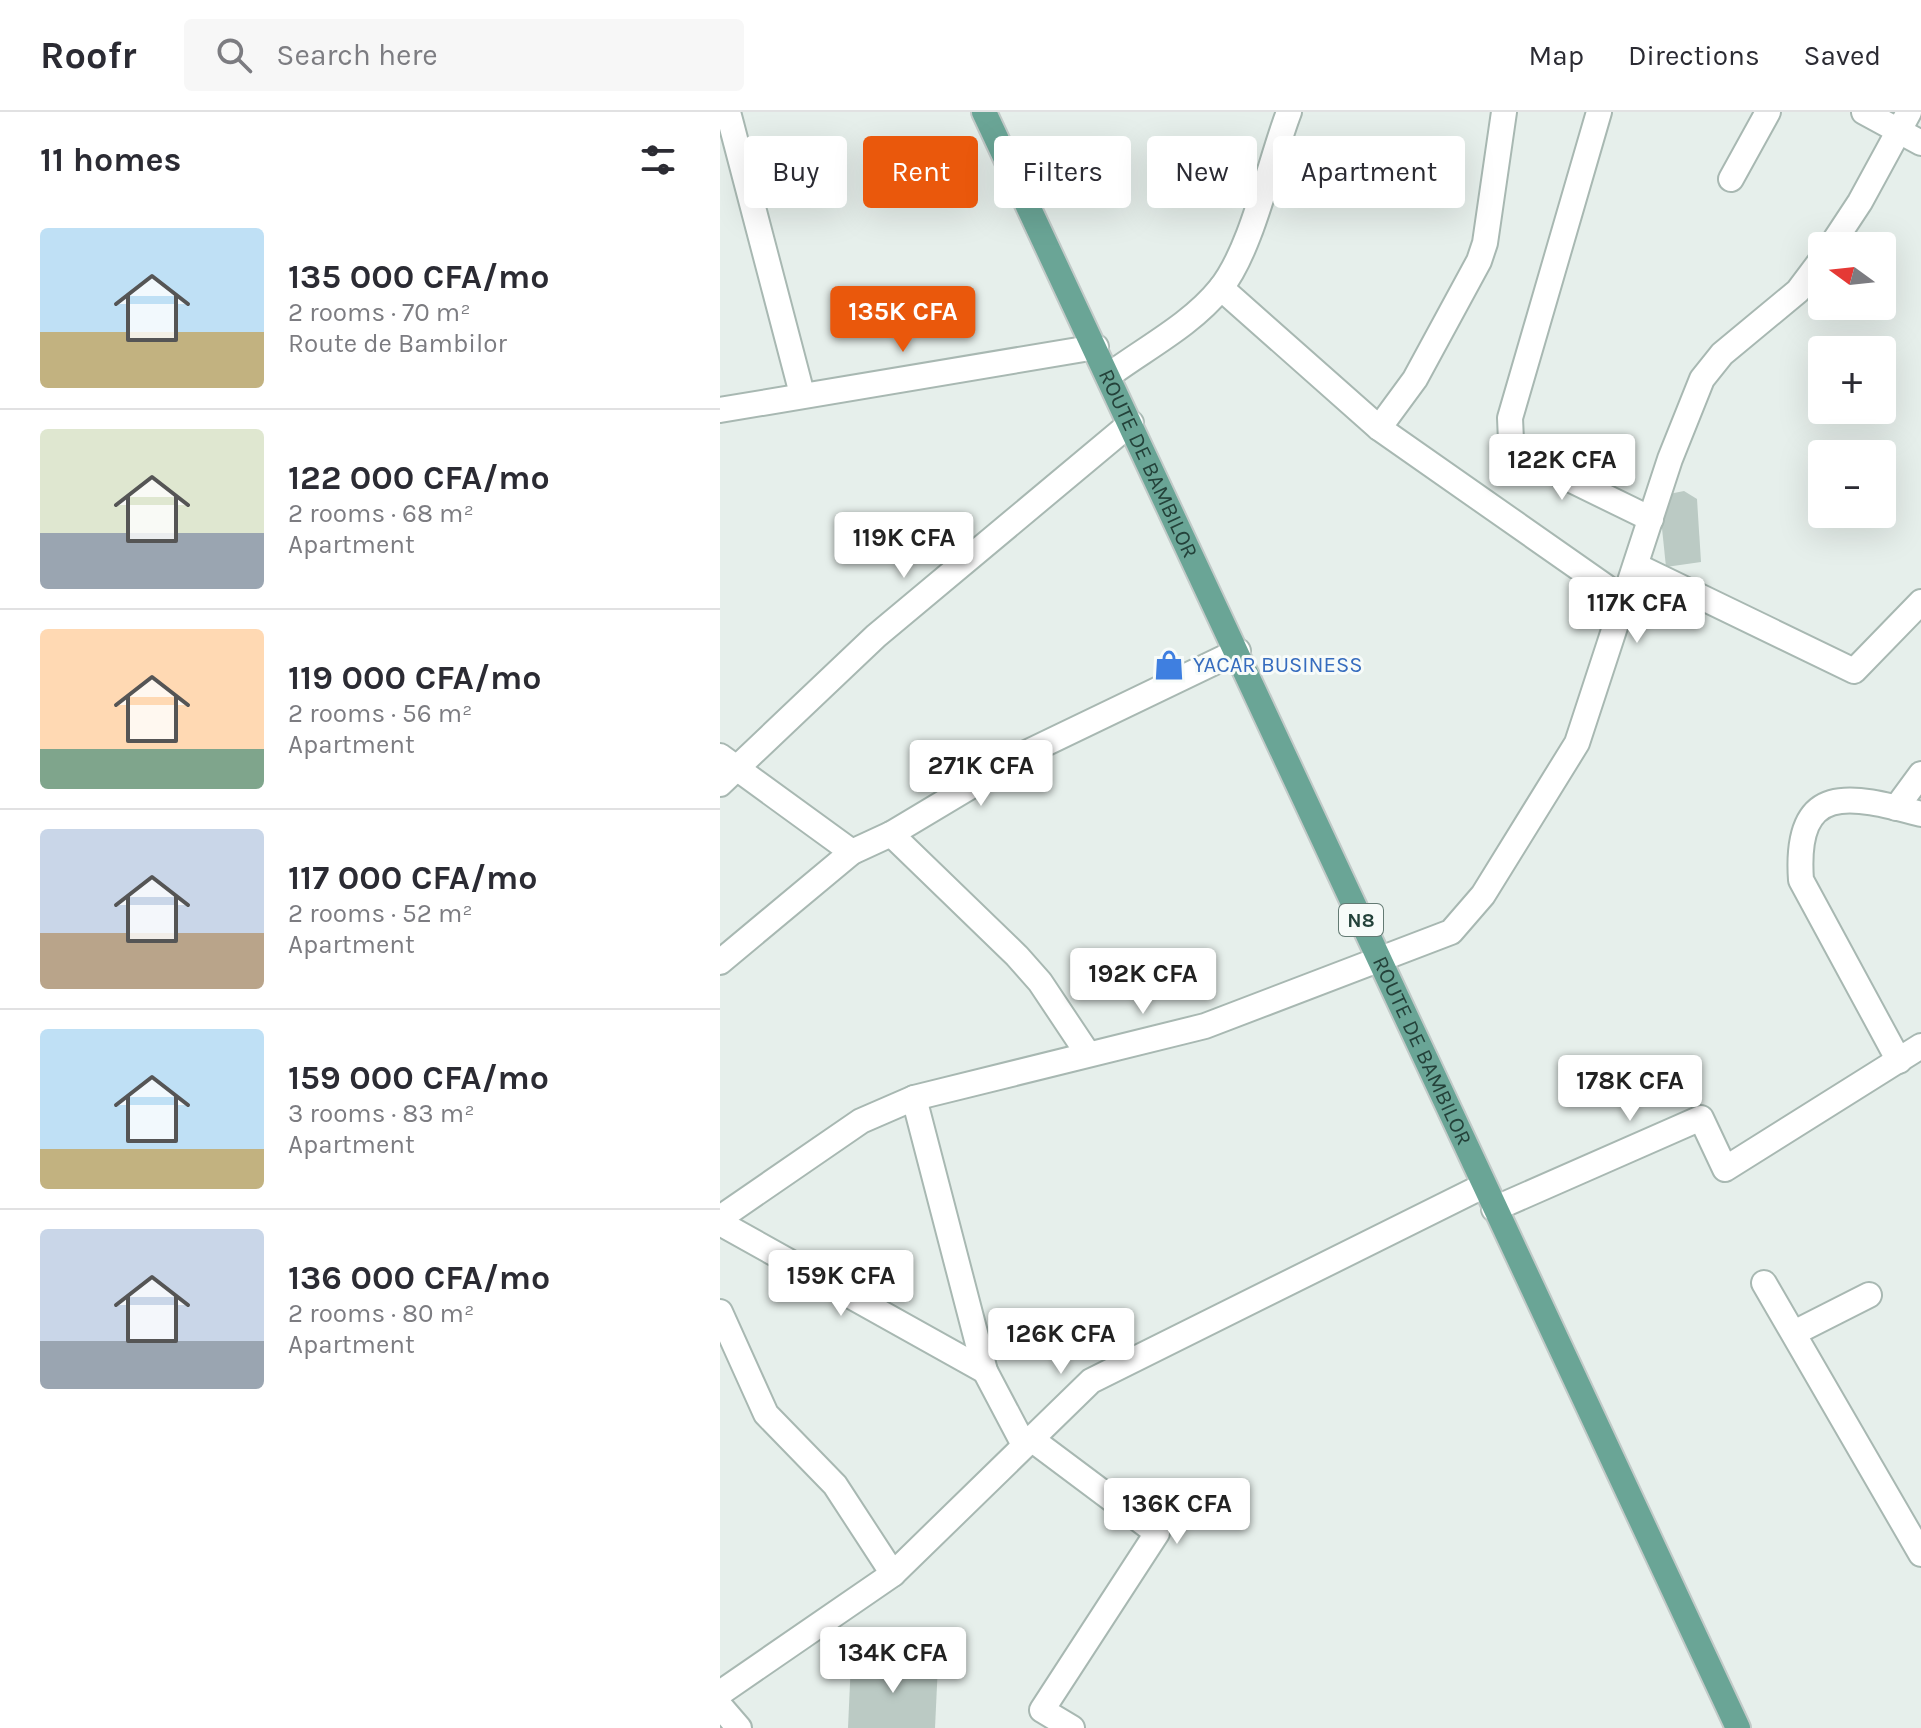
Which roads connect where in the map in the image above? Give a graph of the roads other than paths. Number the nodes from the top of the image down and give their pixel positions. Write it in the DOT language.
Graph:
graph roads {
  1 [pos="728,112"];
  2 [pos="984,112"];
  3 [pos="1289,112"];
  4 [pos="1504,112"];
  5 [pos="1599,112"];
  6 [pos="1768,112"];
  7 [pos="1864,112"];
  8 [pos="1910,129"];
  9 [pos="1731,179"];
  10 [pos="1840,232"];
  11 [pos="1808,278"];
  12 [pos="1221,288"];
  13 [pos="1096,347"];
  14 [pos="1108,376"];
  15 [pos="802,394"];
  16 [pos="720,410"];
  17 [pos="1131,423"];
  18 [pos="1379,428"];
  19 [pos="1651,519"];
  20 [pos="1637,566"];
  21 [pos="1626,601"];
  22 [pos="1921,602"];
  23 [pos="1238,651"];
  24 [pos="725,769"];
  25 [pos="1921,774"];
  26 [pos="1896,808"];
  27 [pos="1921,814"];
  28 [pos="891,834"];
  29 [pos="852,852"];
  30 [pos="1380,961"];
  31 [pos="720,962"];
  32 [pos="1921,1046"];
  33 [pos="1088,1054"];
  34 [pos="1899,1061"];
  35 [pos="914,1098"];
  36 [pos="1483,1186"];
  37 [pos="1494,1209"];
  38 [pos="720,1220"];
  39 [pos="1764,1283"];
  40 [pos="1869,1295"];
  41 [pos="720,1312"];
  42 [pos="1794,1333"];
  43 [pos="985,1371"];
  44 [pos="1027,1442"];
  45 [pos="1921,1554"];
  46 [pos="893,1574"];
  47 [pos="720,1693"];
  48 [pos="720,1706"];
  49 [pos="739,1728"];
  50 [pos="1072,1728"];
  51 [pos="1738,1728"];
  1 -- 15 [label="street"];
  2 -- 13 [label="main road, ROUTE DE BAMBILOR / N8"];
  3 -- 12 [label="street"];
  4 -- 18 [label="street"];
  5 -- 19 [label="street"];
  6 -- 9 [label="street"];
  7 -- 8 [label="street"];
  8 -- 10 [label="street"];
  11 -- 19 [label="street"];
  12 -- 14 [label="street"];
  12 -- 18 [label="street"];
  13 -- 14 [label="main road, ROUTE DE BAMBILOR / N8"];
  13 -- 15 [label="street"];
  14 -- 17 [label="main road, ROUTE DE BAMBILOR / N8"];
  15 -- 16 [label="street"];
  17 -- 23 [label="main road, ROUTE DE BAMBILOR / N8"];
  17 -- 24 [label="street"];
  18 -- 21 [label="street"];
  19 -- 20 [label="street"];
  20 -- 21 [label="street"];
  20 -- 22 [label="street"];
  21 -- 30 [label="street"];
  23 -- 28 [label="street"];
  23 -- 30 [label="main road, ROUTE DE BAMBILOR / N8"];
  24 -- 29 [label="street"];
  25 -- 26 [label="street"];
  26 -- 27 [label="street"];
  26 -- 34 [label="street"];
  28 -- 29 [label="street"];
  28 -- 33 [label="street"];
  29 -- 31 [label="street"];
  30 -- 33 [label="street"];
  30 -- 36 [label="main road, ROUTE DE BAMBILOR / N8"];
  32 -- 34 [label="street"];
  33 -- 35 [label="street"];
  34 -- 37 [label="street"];
  35 -- 38 [label="street"];
  35 -- 43 [label="street"];
  36 -- 37 [label="main road, ROUTE DE BAMBILOR / N8"];
  36 -- 44 [label="street"];
  37 -- 51 [label="main road, ROUTE DE BAMBILOR / N8"];
  38 -- 43 [label="street"];
  39 -- 42 [label="street"];
  40 -- 42 [label="street"];
  41 -- 46 [label="street"];
  42 -- 45 [label="street"];
  43 -- 44 [label="street"];
  44 -- 46 [label="street"];
  44 -- 50 [label="street"];
  46 -- 47 [label="street"];
  48 -- 49 [label="street"];
}
